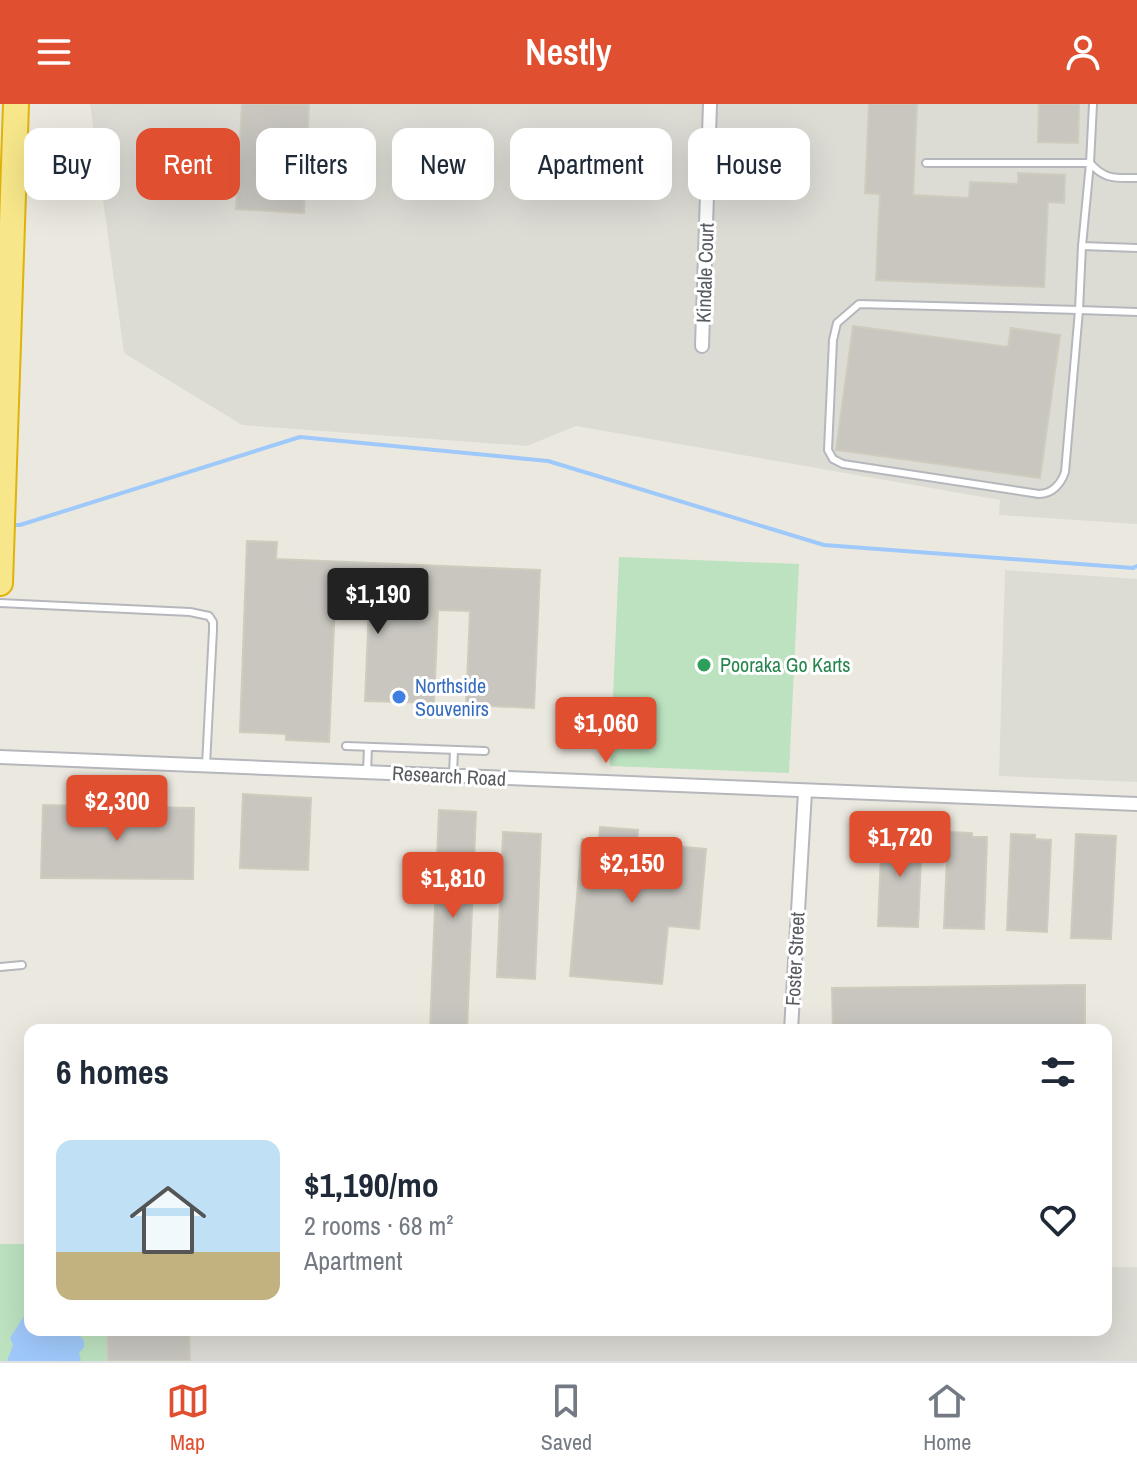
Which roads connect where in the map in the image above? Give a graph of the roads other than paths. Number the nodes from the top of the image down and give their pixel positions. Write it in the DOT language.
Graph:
graph roads {
  1 [pos="16,104"];
  2 [pos="710,104"];
  3 [pos="1093,104"];
  4 [pos="926,163"];
  5 [pos="1090,163"];
  6 [pos="1137,178"];
  7 [pos="1082,246"];
  8 [pos="1137,248"];
  9 [pos="1079,310"];
  10 [pos="1137,312"];
  11 [pos="702,346"];
  12 [pos="0,583"];
  13 [pos="0,603"];
  14 [pos="346,746"];
  15 [pos="368,747"];
  16 [pos="454,750"];
  17 [pos="485,751"];
  18 [pos="0,757"];
  19 [pos="206,765"];
  20 [pos="367,772"];
  21 [pos="453,776"];
  22 [pos="805,792"];
  23 [pos="1137,804"];
  24 [pos="22,965"];
  25 [pos="0,967"];
  26 [pos="791,1024"];
  1 -- 12 [label="highway"];
  2 -- 11 [label="street, Kindale Court"];
  3 -- 5 [label="lane"];
  4 -- 5 [label="lane"];
  5 -- 6 [label="lane"];
  5 -- 7 [label="lane"];
  7 -- 8 [label="lane"];
  7 -- 9 [label="lane"];
  9 -- 9 [label="lane"];
  9 -- 10 [label="lane"];
  13 -- 19 [label="lane"];
  14 -- 15 [label="lane"];
  15 -- 16 [label="lane"];
  15 -- 20 [label="lane"];
  16 -- 17 [label="lane"];
  16 -- 21 [label="lane"];
  18 -- 19 [label="street, Research Road"];
  19 -- 20 [label="street, Research Road"];
  20 -- 21 [label="street, Research Road"];
  21 -- 22 [label="street, Research Road"];
  22 -- 23 [label="street, Research Road"];
  22 -- 26 [label="street, Foster Street"];
  24 -- 25 [label="lane"];
}
